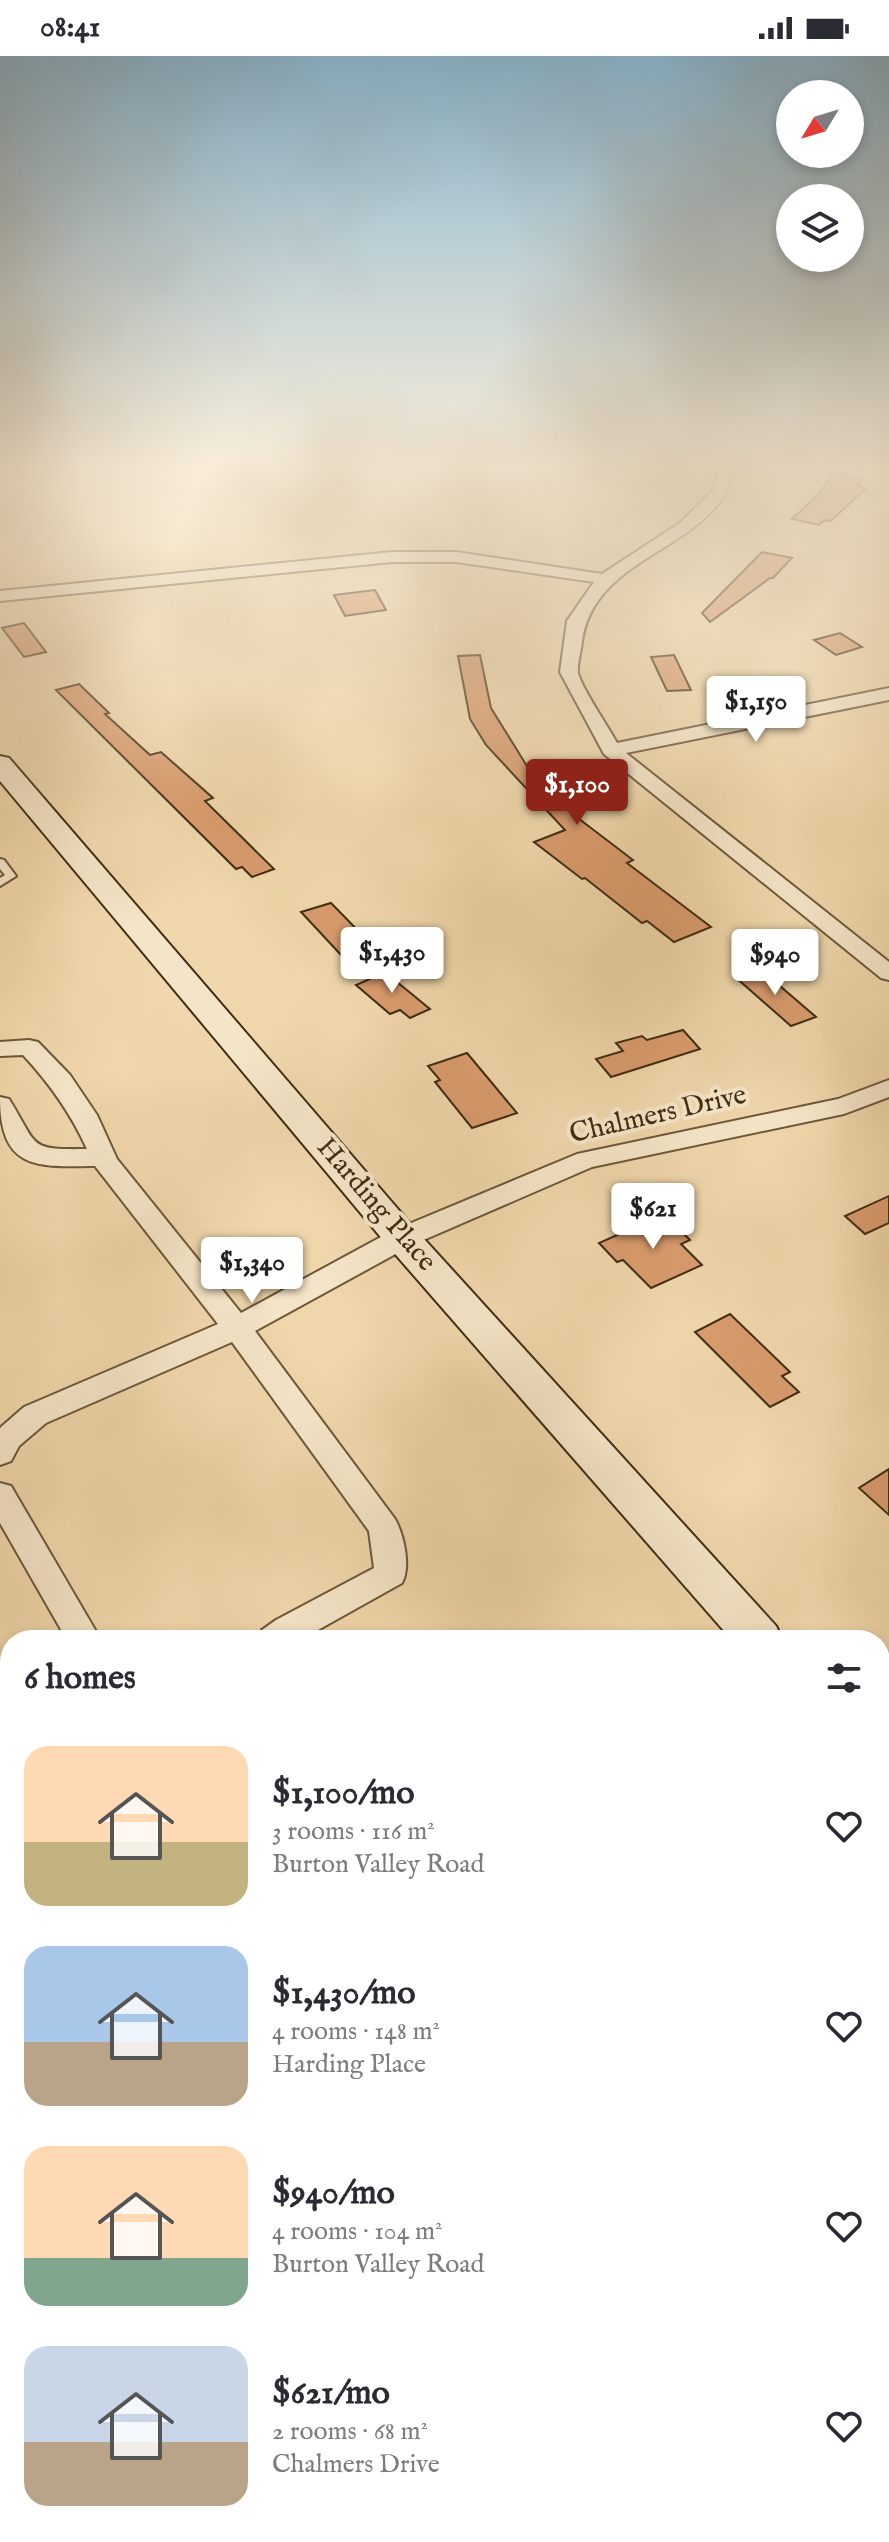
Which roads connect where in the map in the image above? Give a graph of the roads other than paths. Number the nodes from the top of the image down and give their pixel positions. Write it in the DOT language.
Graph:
graph roads {
  1 [pos="110,585"];
  2 [pos="601,585"];
  3 [pos="0,596"];
  4 [pos="889,694"];
  5 [pos="611,750"];
  6 [pos="0,764"];
  7 [pos="0,862"];
  8 [pos="0,883"];
  9 [pos="889,973"];
  10 [pos="0,1049"];
  11 [pos="889,1088"];
  12 [pos="0,1105"];
  13 [pos="104,1157"];
  14 [pos="402,1238"];
  15 [pos="237,1328"];
  16 [pos="0,1453"];
  17 [pos="0,1495"];
  18 [pos="78,1630"];
  19 [pos="290,1630"];
  20 [pos="751,1630"];
  1 -- 3 [label="street"];
  2 -- 5 [label="street"];
  4 -- 5 [label="street"];
  5 -- 9 [label="street"];
  6 -- 14 [label="main road, Harding Place"];
  7 -- 8 [label="lane"];
  10 -- 13 [label="street"];
  11 -- 14 [label="street, Chalmers Drive"];
  12 -- 13 [label="street"];
  13 -- 15 [label="street"];
  14 -- 15 [label="street, Chalmers Drive"];
  14 -- 20 [label="main road, Harding Place"];
  15 -- 16 [label="street, Chalmers Drive"];
  15 -- 19 [label="street"];
  17 -- 18 [label="street"];
}
